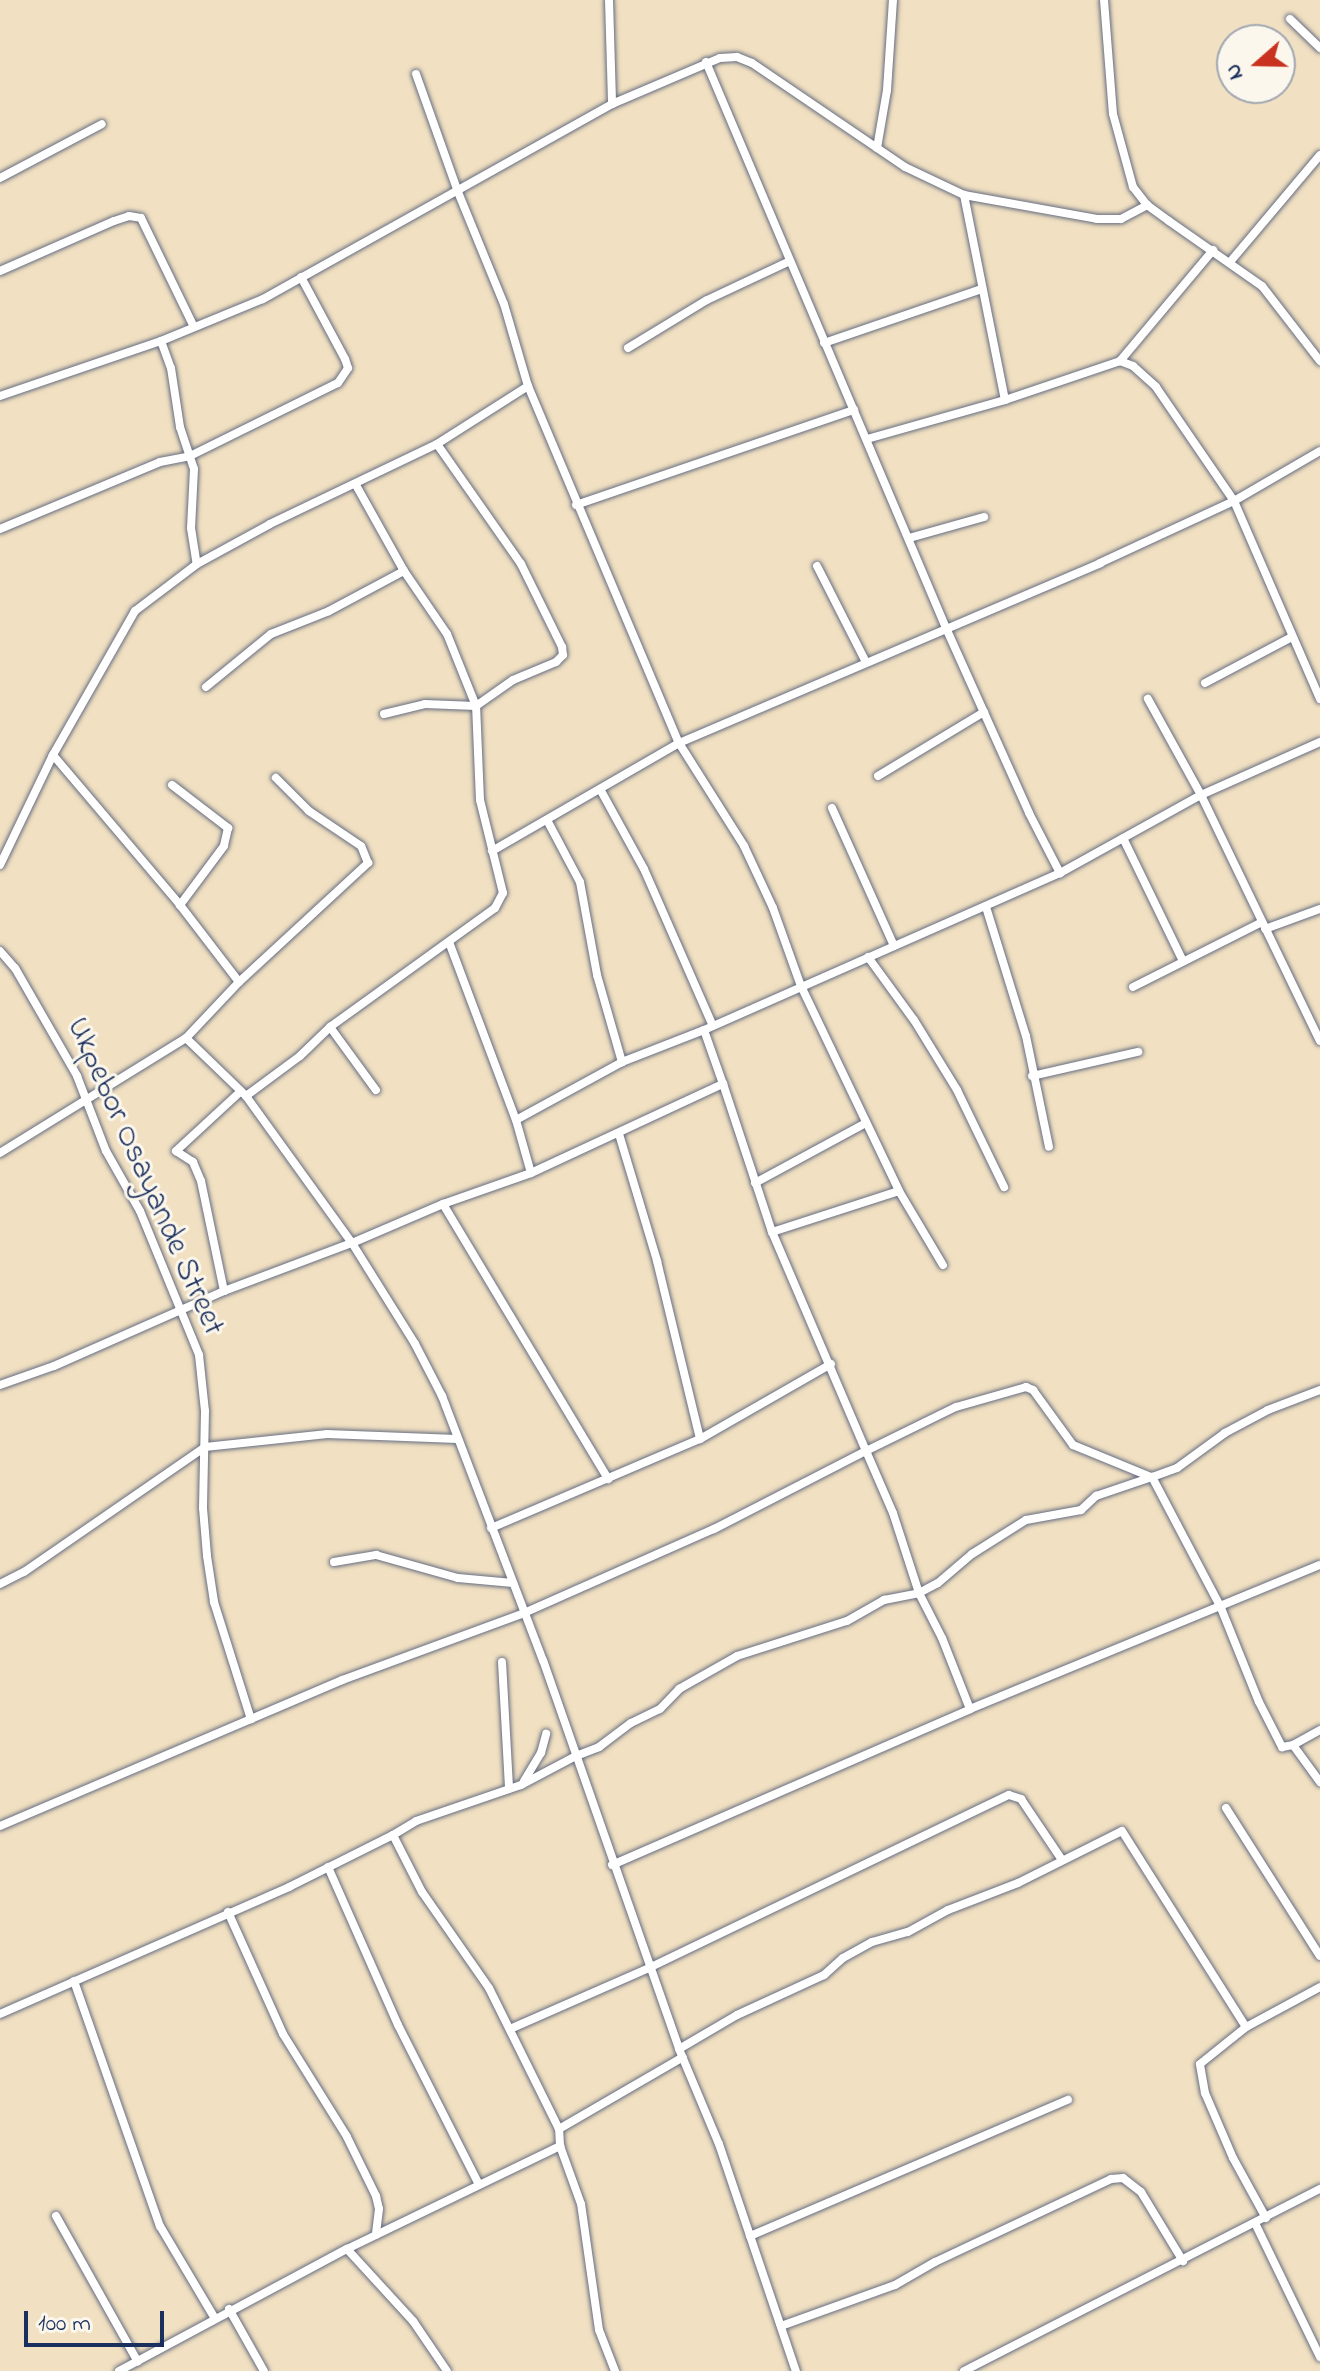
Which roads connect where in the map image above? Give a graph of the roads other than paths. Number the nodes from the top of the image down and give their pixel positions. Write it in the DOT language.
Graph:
graph roads {
  1 [pos="609,0"];
  2 [pos="893,0"];
  3 [pos="1104,0"];
  4 [pos="1290,19"];
  5 [pos="1320,48"];
  6 [pos="706,62"];
  7 [pos="416,74"];
  8 [pos="612,104"];
  9 [pos="102,124"];
  10 [pos="877,148"];
  11 [pos="1320,155"];
  12 [pos="0,178"];
  13 [pos="458,192"];
  14 [pos="964,195"];
  15 [pos="1147,205"];
  16 [pos="1213,250"];
  17 [pos="788,262"];
  18 [pos="1230,262"];
  19 [pos="0,271"];
  20 [pos="301,277"];
  21 [pos="982,289"];
  22 [pos="194,327"];
  23 [pos="161,341"];
  24 [pos="824,343"];
  25 [pos="628,348"];
  26 [pos="1120,361"];
  27 [pos="1320,361"];
  28 [pos="528,386"];
  29 [pos="0,396"];
  30 [pos="1005,400"];
  31 [pos="854,410"];
  32 [pos="867,439"];
  33 [pos="437,444"];
  34 [pos="1320,451"];
  35 [pos="190,456"];
  36 [pos="356,485"];
  37 [pos="1234,501"];
  38 [pos="576,505"];
  39 [pos="984,517"];
  40 [pos="0,529"];
  41 [pos="909,538"];
  42 [pos="197,564"];
  43 [pos="817,566"];
  44 [pos="404,571"];
  45 [pos="946,628"];
  46 [pos="1292,637"];
  47 [pos="866,662"];
  48 [pos="1205,683"];
  49 [pos="206,687"];
  50 [pos="1148,699"];
  51 [pos="1320,699"];
  52 [pos="476,706"];
  53 [pos="984,712"];
  54 [pos="384,714"];
  55 [pos="1320,742"];
  56 [pos="679,743"];
  57 [pos="53,755"];
  58 [pos="878,776"];
  59 [pos="276,778"];
  60 [pos="172,785"];
  61 [pos="600,789"];
  62 [pos="1201,795"];
  63 [pos="832,808"];
  64 [pos="547,820"];
  65 [pos="1123,838"];
  66 [pos="492,851"];
  67 [pos="0,865"];
  68 [pos="1060,873"];
  69 [pos="180,905"];
  70 [pos="986,907"];
  71 [pos="1320,909"];
  72 [pos="1264,925"];
  73 [pos="449,942"];
  74 [pos="894,946"];
  75 [pos="0,951"];
  76 [pos="868,957"];
  77 [pos="1183,961"];
  78 [pos="239,982"];
  79 [pos="801,986"];
  80 [pos="1133,987"];
  81 [pos="330,1027"];
  82 [pos="708,1028"];
  83 [pos="186,1038"];
  84 [pos="1320,1041"];
  85 [pos="1138,1052"];
  86 [pos="622,1062"];
  87 [pos="1032,1076"];
  88 [pos="723,1084"];
  89 [pos="376,1090"];
  90 [pos="243,1093"];
  91 [pos="86,1102"];
  92 [pos="516,1120"];
  93 [pos="866,1123"];
  94 [pos="619,1134"];
  95 [pos="1049,1147"];
  96 [pos="0,1153"];
  97 [pos="531,1173"];
  98 [pos="755,1183"];
  99 [pos="1004,1187"];
  100 [pos="899,1191"];
  101 [pos="443,1204"];
  102 [pos="772,1232"];
  103 [pos="352,1243"];
  104 [pos="943,1265"];
  105 [pos="224,1291"];
  106 [pos="180,1310"];
  107 [pos="831,1364"];
  108 [pos="0,1385"];
  109 [pos="1320,1390"];
  110 [pos="457,1439"];
  111 [pos="700,1439"];
  112 [pos="205,1447"];
  113 [pos="866,1451"];
  114 [pos="1152,1477"];
  115 [pos="608,1479"];
  116 [pos="491,1528"];
  117 [pos="334,1562"];
  118 [pos="1320,1565"];
  119 [pos="513,1583"];
  120 [pos="0,1584"];
  121 [pos="919,1593"];
  122 [pos="1221,1608"];
  123 [pos="524,1613"];
  124 [pos="502,1662"];
  125 [pos="970,1709"];
  126 [pos="251,1719"];
  127 [pos="1320,1730"];
  128 [pos="546,1734"];
  129 [pos="1293,1745"];
  130 [pos="576,1756"];
  131 [pos="1320,1782"];
  132 [pos="521,1785"];
  133 [pos="509,1789"];
  134 [pos="1226,1808"];
  135 [pos="0,1826"];
  136 [pos="393,1835"];
  137 [pos="1062,1860"];
  138 [pos="612,1865"];
  139 [pos="328,1867"];
  140 [pos="228,1912"];
  141 [pos="1320,1956"];
  142 [pos="651,1967"];
  143 [pos="74,1981"];
  144 [pos="1320,1987"];
  145 [pos="0,2014"];
  146 [pos="1246,2027"];
  147 [pos="510,2029"];
  148 [pos="681,2053"];
  149 [pos="1068,2100"];
  150 [pos="559,2129"];
  151 [pos="560,2146"];
  152 [pos="479,2185"];
  153 [pos="1320,2189"];
  154 [pos="56,2216"];
  155 [pos="1266,2218"];
  156 [pos="1255,2223"];
  157 [pos="376,2235"];
  158 [pos="750,2236"];
  159 [pos="347,2249"];
  160 [pos="1183,2261"];
  161 [pos="229,2309"];
  162 [pos="214,2317"];
  163 [pos="781,2326"];
  164 [pos="1320,2357"];
  165 [pos="133,2366"];
  166 [pos="119,2371"];
  167 [pos="264,2371"];
  168 [pos="447,2371"];
  169 [pos="615,2371"];
  170 [pos="796,2371"];
  171 [pos="964,2371"];
  1 -- 8 [label="street"];
  2 -- 10 [label="street"];
  3 -- 15 [label="street"];
  4 -- 5 [label="street"];
  6 -- 8 [label="street"];
  6 -- 10 [label="street"];
  6 -- 17 [label="street"];
  7 -- 13 [label="street"];
  8 -- 13 [label="street"];
  9 -- 12 [label="street"];
  10 -- 14 [label="street"];
  11 -- 18 [label="street"];
  13 -- 20 [label="street"];
  13 -- 28 [label="street"];
  14 -- 15 [label="street"];
  14 -- 21 [label="street"];
  15 -- 16 [label="street"];
  16 -- 18 [label="street"];
  16 -- 26 [label="street"];
  17 -- 24 [label="street"];
  17 -- 25 [label="street"];
  18 -- 27 [label="street"];
  19 -- 22 [label="street"];
  20 -- 22 [label="street"];
  20 -- 35 [label="street"];
  21 -- 24 [label="street"];
  21 -- 30 [label="street"];
  22 -- 23 [label="street"];
  23 -- 29 [label="street"];
  23 -- 35 [label="street"];
  24 -- 31 [label="street"];
  26 -- 30 [label="street"];
  26 -- 37 [label="street"];
  28 -- 33 [label="street"];
  28 -- 38 [label="street"];
  30 -- 32 [label="street"];
  31 -- 32 [label="street"];
  31 -- 38 [label="street"];
  32 -- 41 [label="street"];
  33 -- 36 [label="street"];
  33 -- 52 [label="street"];
  34 -- 37 [label="street"];
  35 -- 40 [label="street"];
  35 -- 42 [label="street"];
  36 -- 42 [label="street"];
  36 -- 44 [label="street"];
  37 -- 45 [label="street"];
  37 -- 46 [label="street"];
  38 -- 56 [label="street"];
  39 -- 41 [label="street"];
  41 -- 45 [label="street"];
  42 -- 57 [label="street"];
  43 -- 47 [label="street"];
  44 -- 49 [label="street"];
  44 -- 52 [label="street"];
  45 -- 47 [label="street"];
  45 -- 53 [label="street"];
  46 -- 48 [label="street"];
  46 -- 51 [label="street"];
  47 -- 56 [label="street"];
  50 -- 62 [label="street"];
  52 -- 54 [label="street"];
  52 -- 66 [label="street"];
  53 -- 58 [label="street"];
  53 -- 68 [label="street"];
  55 -- 62 [label="street"];
  56 -- 61 [label="street"];
  56 -- 79 [label="street"];
  57 -- 67 [label="street"];
  57 -- 69 [label="street"];
  59 -- 78 [label="street"];
  60 -- 69 [label="street"];
  61 -- 64 [label="street"];
  61 -- 82 [label="street"];
  62 -- 65 [label="street"];
  62 -- 72 [label="street"];
  63 -- 74 [label="street"];
  64 -- 66 [label="street"];
  64 -- 86 [label="street"];
  65 -- 68 [label="street"];
  65 -- 77 [label="street"];
  66 -- 73 [label="street"];
  68 -- 70 [label="street"];
  69 -- 78 [label="street"];
  70 -- 74 [label="street"];
  70 -- 87 [label="street"];
  71 -- 72 [label="street"];
  72 -- 77 [label="street"];
  72 -- 84 [label="street"];
  73 -- 81 [label="street"];
  73 -- 92 [label="street"];
  74 -- 76 [label="street"];
  75 -- 91 [label="street, Ukpebor Osayande Street"];
  76 -- 79 [label="street"];
  76 -- 99 [label="street"];
  77 -- 80 [label="street"];
  78 -- 83 [label="street"];
  79 -- 82 [label="street"];
  79 -- 93 [label="street"];
  81 -- 89 [label="street"];
  81 -- 90 [label="street"];
  82 -- 86 [label="street"];
  82 -- 88 [label="street"];
  83 -- 90 [label="street"];
  83 -- 91 [label="street"];
  85 -- 87 [label="street"];
  86 -- 92 [label="street"];
  87 -- 95 [label="street"];
  88 -- 94 [label="street"];
  88 -- 98 [label="street"];
  90 -- 103 [label="street"];
  90 -- 105 [label="street"];
  91 -- 96 [label="street"];
  91 -- 106 [label="street, Ukpebor Osayande Street"];
  92 -- 97 [label="street"];
  93 -- 98 [label="street"];
  93 -- 100 [label="street"];
  94 -- 97 [label="street"];
  94 -- 111 [label="street"];
  97 -- 101 [label="street"];
  98 -- 102 [label="street"];
  100 -- 102 [label="street"];
  100 -- 104 [label="street"];
  101 -- 103 [label="street"];
  101 -- 115 [label="street"];
  102 -- 107 [label="street"];
  103 -- 105 [label="street"];
  103 -- 110 [label="street"];
  105 -- 106 [label="street"];
  106 -- 108 [label="street"];
  106 -- 112 [label="street, Ukpebor Osayande Street"];
  107 -- 111 [label="street"];
  107 -- 113 [label="street"];
  109 -- 114 [label="street"];
  110 -- 112 [label="street"];
  110 -- 116 [label="street"];
  111 -- 115 [label="street"];
  112 -- 120 [label="street"];
  112 -- 126 [label="street, Ukpebor Osayande Street"];
  113 -- 114 [label="street"];
  113 -- 121 [label="street"];
  113 -- 123 [label="street"];
  114 -- 121 [label="street"];
  114 -- 122 [label="street"];
  115 -- 116 [label="street"];
  116 -- 119 [label="street"];
  117 -- 119 [label="street"];
  118 -- 122 [label="street"];
  119 -- 123 [label="street"];
  121 -- 125 [label="street"];
  121 -- 130 [label="street"];
  122 -- 125 [label="street"];
  122 -- 129 [label="street"];
  123 -- 126 [label="street"];
  123 -- 130 [label="street"];
  124 -- 133 [label="street"];
  125 -- 138 [label="street"];
  126 -- 135 [label="street"];
  127 -- 129 [label="street"];
  128 -- 132 [label="street"];
  129 -- 131 [label="street"];
  130 -- 132 [label="street"];
  130 -- 138 [label="street"];
  132 -- 133 [label="street"];
  133 -- 136 [label="street"];
  134 -- 141 [label="street"];
  136 -- 139 [label="street"];
  136 -- 147 [label="street"];
  137 -- 142 [label="street"];
  137 -- 146 [label="street"];
  137 -- 148 [label="street"];
  138 -- 142 [label="street"];
  139 -- 140 [label="street"];
  139 -- 152 [label="street"];
  140 -- 143 [label="street"];
  140 -- 157 [label="street"];
  142 -- 147 [label="street"];
  142 -- 148 [label="street"];
  143 -- 145 [label="street"];
  143 -- 162 [label="street"];
  144 -- 146 [label="street"];
  146 -- 155 [label="street"];
  147 -- 150 [label="street"];
  148 -- 150 [label="street"];
  148 -- 158 [label="street"];
  149 -- 158 [label="street"];
  150 -- 151 [label="street"];
  151 -- 152 [label="street"];
  151 -- 169 [label="street"];
  152 -- 157 [label="street"];
  153 -- 155 [label="street"];
  154 -- 165 [label="street"];
  155 -- 156 [label="street"];
  156 -- 160 [label="street"];
  156 -- 164 [label="street"];
  157 -- 159 [label="street"];
  158 -- 163 [label="street"];
  159 -- 161 [label="street"];
  159 -- 168 [label="street"];
  160 -- 163 [label="street"];
  160 -- 171 [label="street"];
  161 -- 162 [label="street"];
  161 -- 167 [label="street"];
  162 -- 165 [label="street"];
  163 -- 170 [label="street"];
  165 -- 166 [label="street"];
}
